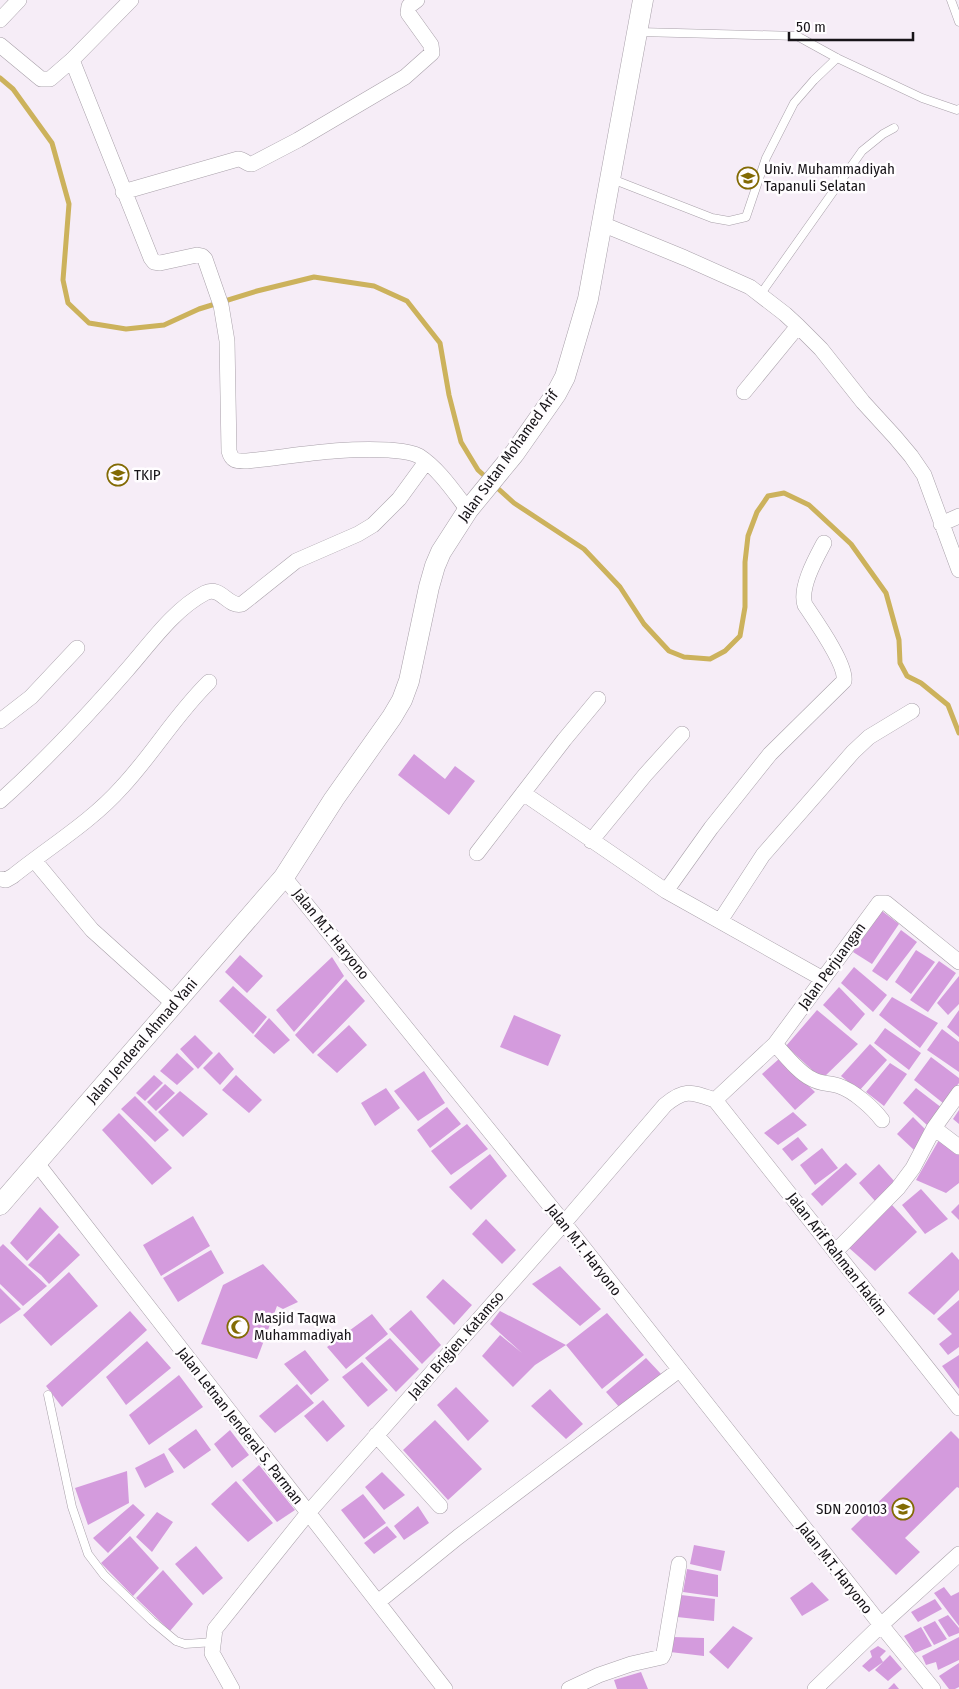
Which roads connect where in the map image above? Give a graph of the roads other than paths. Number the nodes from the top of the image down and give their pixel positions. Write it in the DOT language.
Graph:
graph roads {
  1 [pos="19,0"];
  2 [pos="131,0"];
  3 [pos="417,0"];
  4 [pos="643,0"];
  5 [pos="951,0"];
  6 [pos="0,20"];
  7 [pos="959,22"];
  8 [pos="637,32"];
  9 [pos="0,45"];
  10 [pos="837,58"];
  11 [pos="72,60"];
  12 [pos="959,109"];
  13 [pos="894,128"];
  14 [pos="610,178"];
  15 [pos="124,192"];
  16 [pos="602,224"];
  17 [pos="760,295"];
  18 [pos="798,326"];
  19 [pos="744,392"];
  20 [pos="426,462"];
  21 [pos="473,504"];
  22 [pos="959,516"];
  23 [pos="941,524"];
  24 [pos="824,543"];
  25 [pos="959,570"];
  26 [pos="78,648"];
  27 [pos="209,682"];
  28 [pos="598,699"];
  29 [pos="912,711"];
  30 [pos="0,721"];
  31 [pos="682,734"];
  32 [pos="523,793"];
  33 [pos="0,801"];
  34 [pos="591,841"];
  35 [pos="476,852"];
  36 [pos="34,860"];
  37 [pos="284,877"];
  38 [pos="0,879"];
  39 [pos="666,891"];
  40 [pos="720,921"];
  41 [pos="959,962"];
  42 [pos="823,979"];
  43 [pos="174,1004"];
  44 [pos="775,1044"];
  45 [pos="959,1093"];
  46 [pos="715,1100"];
  47 [pos="882,1120"];
  48 [pos="934,1128"];
  49 [pos="959,1147"];
  50 [pos="36,1162"];
  51 [pos="0,1205"];
  52 [pos="564,1223"];
  53 [pos="834,1252"];
  54 [pos="679,1370"];
  55 [pos="48,1396"];
  56 [pos="959,1408"];
  57 [pos="376,1435"];
  58 [pos="440,1506"];
  59 [pos="308,1513"];
  60 [pos="959,1554"];
  61 [pos="678,1564"];
  62 [pos="378,1602"];
  63 [pos="881,1625"];
  64 [pos="214,1636"];
  65 [pos="232,1689"];
  66 [pos="445,1689"];
  67 [pos="569,1689"];
  68 [pos="815,1689"];
  69 [pos="933,1689"];
  1 -- 6 [label="street"];
  2 -- 11 [label="street"];
  3 -- 15 [label="street"];
  4 -- 8 [label="street, Jalan Sutan Mohamed Arif"];
  5 -- 7 [label="lane"];
  8 -- 10 [label="lane"];
  8 -- 14 [label="street, Jalan Sutan Mohamed Arif"];
  9 -- 11 [label="street"];
  10 -- 12 [label="lane"];
  10 -- 14 [label="lane"];
  11 -- 15 [label="street"];
  13 -- 17 [label="lane"];
  14 -- 16 [label="street, Jalan Sutan Mohamed Arif"];
  15 -- 20 [label="street"];
  16 -- 17 [label="street"];
  16 -- 21 [label="street, Jalan Sutan Mohamed Arif"];
  17 -- 18 [label="street"];
  18 -- 19 [label="street"];
  18 -- 23 [label="street"];
  20 -- 21 [label="street"];
  20 -- 33 [label="street"];
  21 -- 37 [label="street, Jalan Sutan Mohamed Arif"];
  22 -- 23 [label="street"];
  23 -- 25 [label="street"];
  24 -- 39 [label="street"];
  26 -- 30 [label="street"];
  27 -- 36 [label="street"];
  28 -- 32 [label="street"];
  29 -- 40 [label="street"];
  31 -- 34 [label="street"];
  32 -- 34 [label="street"];
  32 -- 35 [label="street"];
  34 -- 39 [label="street"];
  36 -- 38 [label="street"];
  36 -- 43 [label="street"];
  37 -- 43 [label="street, Jalan Jenderal Ahmad Yani"];
  37 -- 52 [label="street, Jalan M.T. Haryono"];
  39 -- 40 [label="street"];
  40 -- 42 [label="street"];
  41 -- 42 [label="street, Jalan Perjuangan"];
  42 -- 44 [label="street, Jalan Perjuangan"];
  43 -- 50 [label="street, Jalan Jenderal Ahmad Yani"];
  44 -- 46 [label="street, Jalan Perjuangan"];
  44 -- 47 [label="street"];
  45 -- 48 [label="street"];
  46 -- 52 [label="street, Jalan Brigjen. Katamso"];
  46 -- 53 [label="street, Jalan Arif Rahman Hakim"];
  48 -- 49 [label="street"];
  48 -- 53 [label="street"];
  50 -- 51 [label="street, Jalan Jenderal Ahmad Yani"];
  50 -- 59 [label="street, Jalan Letnan Jenderal S. Parman"];
  52 -- 54 [label="street, Jalan M.T. Haryono"];
  52 -- 57 [label="street, Jalan Brigjen. Katamso"];
  53 -- 56 [label="street, Jalan Arif Rahman Hakim"];
  54 -- 62 [label="street"];
  54 -- 63 [label="street, Jalan M.T. Haryono"];
  55 -- 64 [label="lane"];
  57 -- 58 [label="street"];
  57 -- 59 [label="street, Jalan Brigjen. Katamso"];
  59 -- 62 [label="street, Jalan Letnan Jenderal S. Parman"];
  59 -- 64 [label="street, Jalan Brigjen. Katamso"];
  60 -- 63 [label="street"];
  61 -- 67 [label="street"];
  62 -- 66 [label="street, Jalan Letnan Jenderal S. Parman"];
  63 -- 68 [label="street"];
  63 -- 69 [label="street, Jalan M.T. Haryono"];
  64 -- 65 [label="street"];
}
